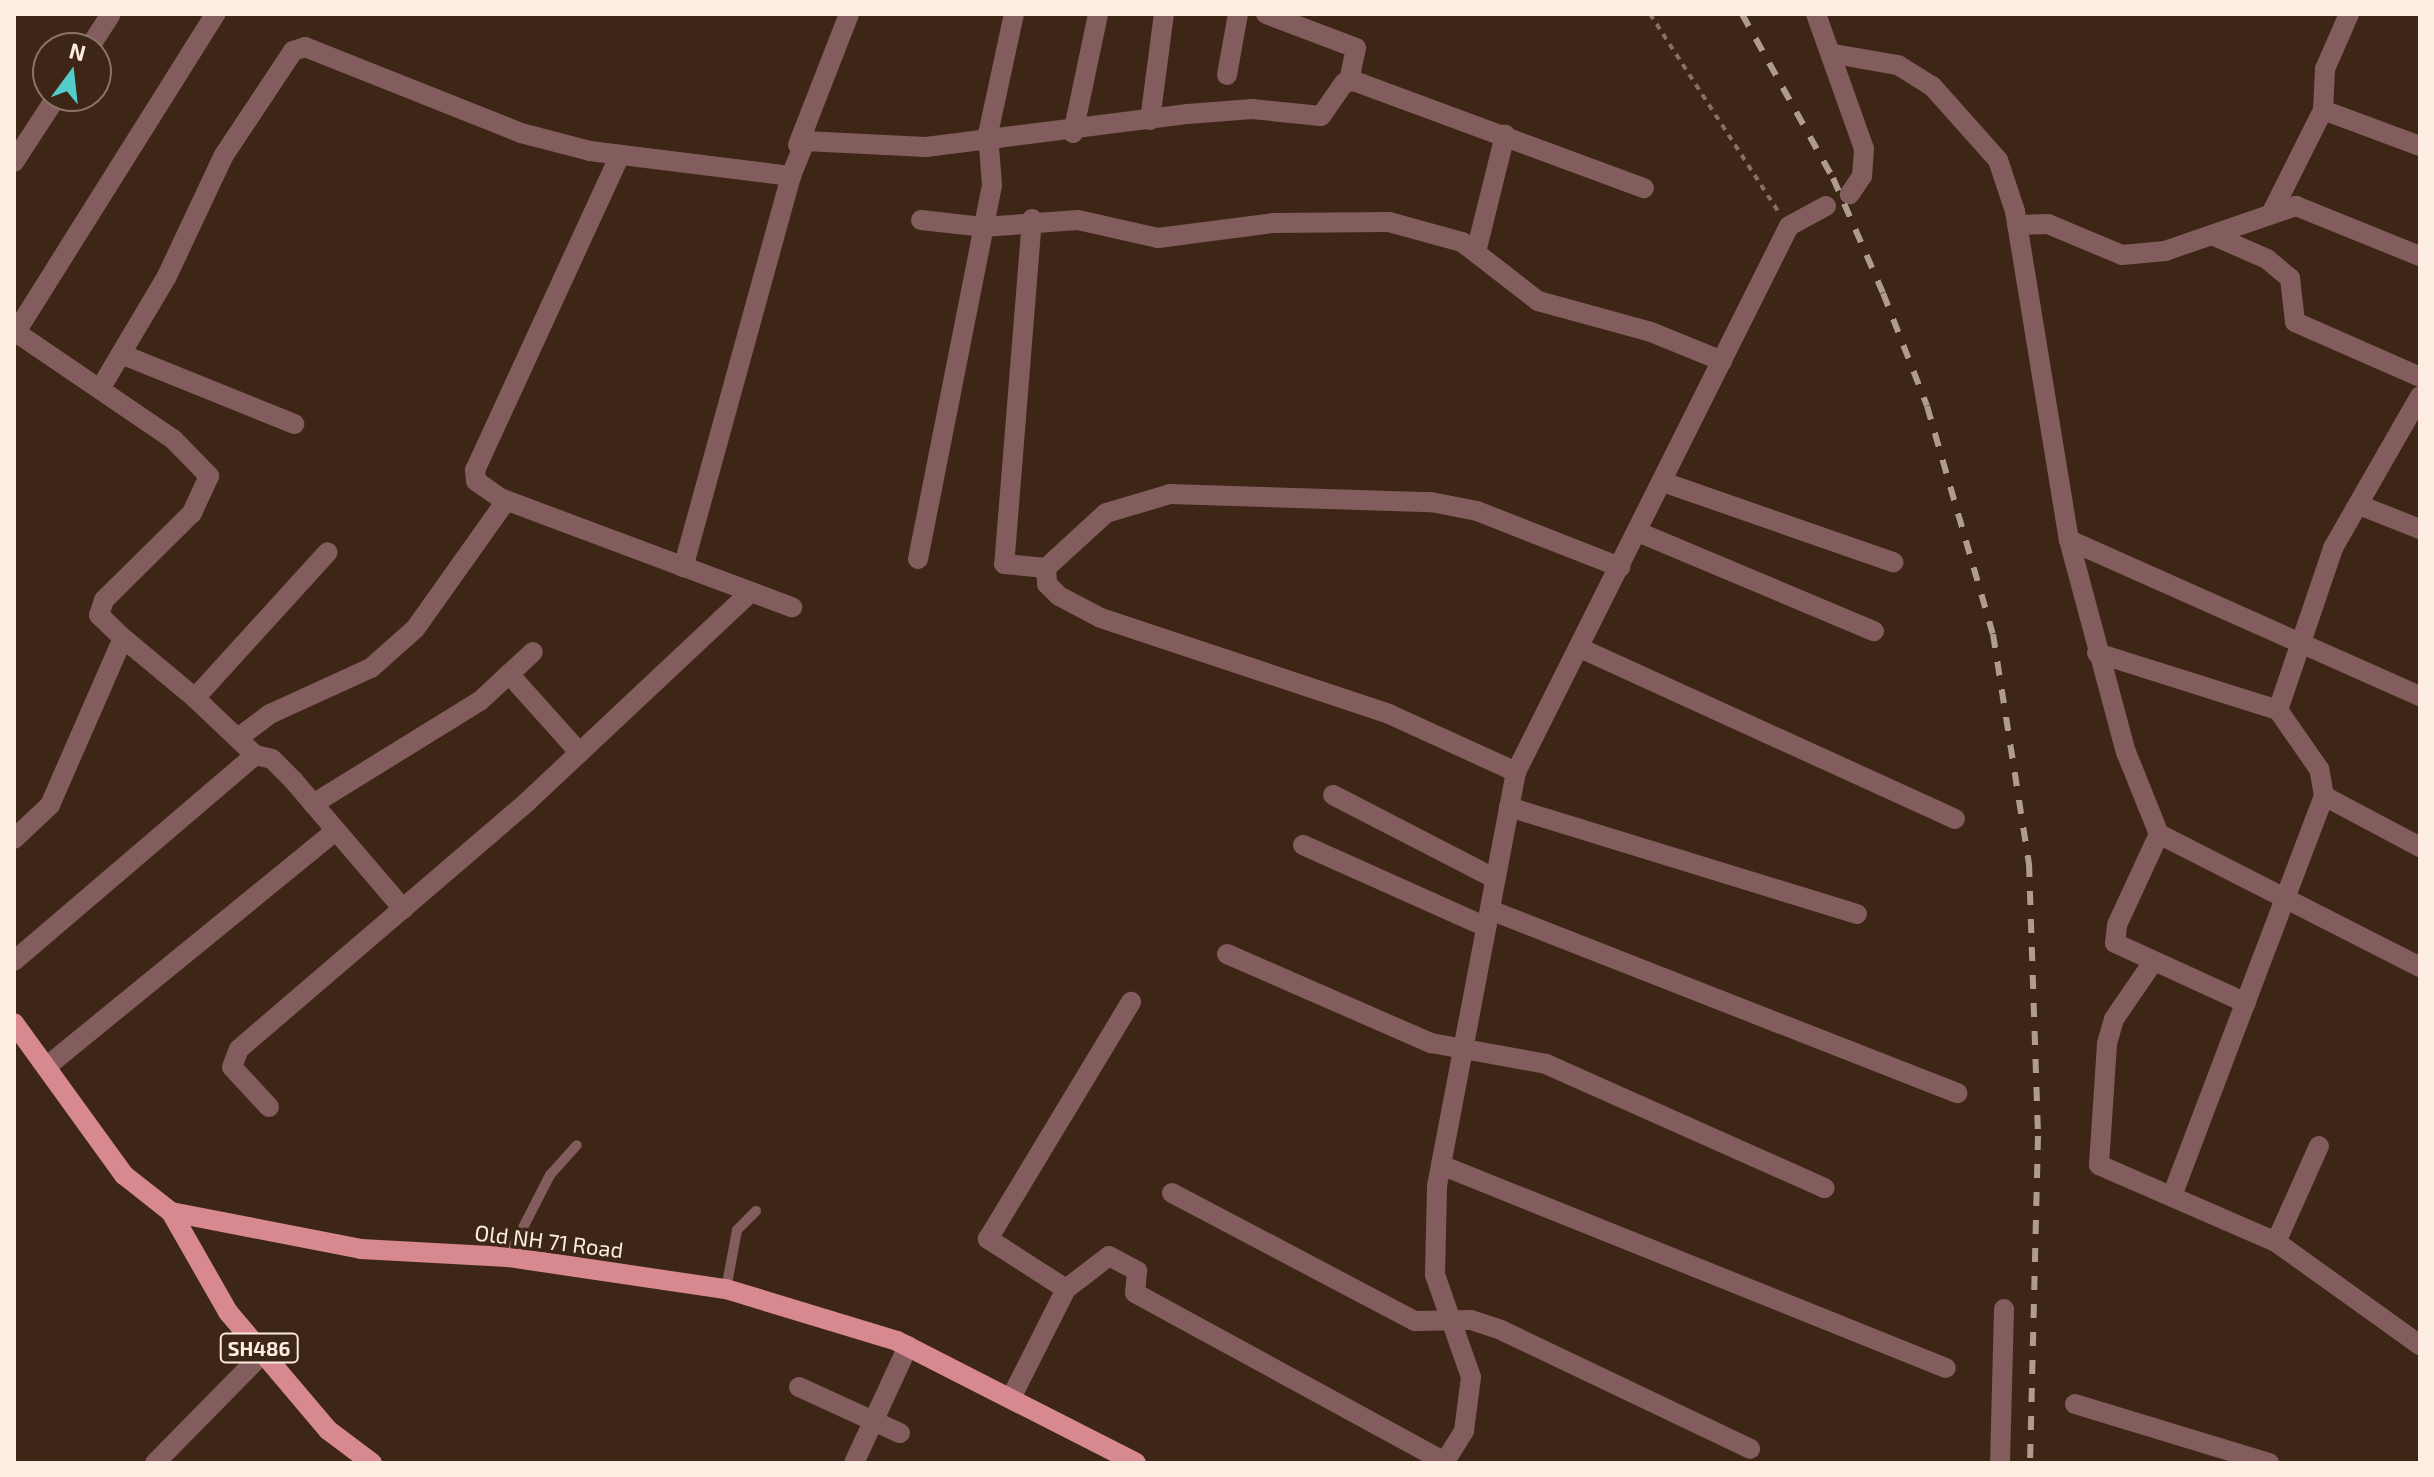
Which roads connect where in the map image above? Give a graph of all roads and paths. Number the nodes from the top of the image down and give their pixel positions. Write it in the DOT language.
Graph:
graph roads {
  1 [pos="111,14"];
  2 [pos="215,14"];
  3 [pos="849,14"];
  4 [pos="1014,14"];
  5 [pos="1098,14"];
  6 [pos="1164,14"];
  7 [pos="1238,14"];
  8 [pos="1266,14"];
  9 [pos="1650,14"];
  10 [pos="1816,14"];
  11 [pos="2349,14"];
  12 [pos="99,32"];
  13 [pos="1834,54"];
  14 [pos="1227,75"];
  15 [pos="1349,81"];
  16 [pos="2323,110"];
  17 [pos="47,112"];
  18 [pos="1150,120"];
  19 [pos="1073,133"];
  20 [pos="988,134"];
  21 [pos="1505,135"];
  22 [pos="798,145"];
  23 [pos="2420,146"];
  24 [pos="620,155"];
  25 [pos="14,162"];
  26 [pos="791,176"];
  27 [pos="1644,188"];
  28 [pos="1850,194"];
  29 [pos="1826,206"];
  30 [pos="2273,210"];
  31 [pos="1032,219"];
  32 [pos="921,220"];
  33 [pos="2017,225"];
  34 [pos="1789,226"];
  35 [pos="983,227"];
  36 [pos="2212,235"];
  37 [pos="1476,252"];
  38 [pos="2420,256"];
  39 [pos="15,333"];
  40 [pos="121,354"];
  41 [pos="1722,361"];
  42 [pos="2420,377"];
  43 [pos="100,389"];
  44 [pos="2420,396"];
  45 [pos="294,424"];
  46 [pos="1663,482"];
  47 [pos="506,501"];
  48 [pos="2359,505"];
  49 [pos="2420,529"];
  50 [pos="1638,532"];
  51 [pos="2069,540"];
  52 [pos="328,552"];
  53 [pos="918,559"];
  54 [pos="1893,562"];
  55 [pos="683,567"];
  56 [pos="1620,567"];
  57 [pos="1046,568"];
  58 [pos="751,592"];
  59 [pos="792,607"];
  60 [pos="1874,631"];
  61 [pos="123,638"];
  62 [pos="2302,641"];
  63 [pos="1580,648"];
  64 [pos="533,652"];
  65 [pos="2097,653"];
  66 [pos="509,674"];
  67 [pos="2420,696"];
  68 [pos="195,698"];
  69 [pos="2278,710"];
  70 [pos="238,738"];
  71 [pos="580,753"];
  72 [pos="255,755"];
  73 [pos="1516,772"];
  74 [pos="1333,795"];
  75 [pos="2324,796"];
  76 [pos="313,804"];
  77 [pos="1509,807"];
  78 [pos="1955,819"];
  79 [pos="335,831"];
  80 [pos="2159,834"];
  81 [pos="14,839"];
  82 [pos="1303,845"];
  83 [pos="2420,847"];
  84 [pos="1496,879"];
  85 [pos="2285,897"];
  86 [pos="403,909"];
  87 [pos="1857,914"];
  88 [pos="1488,919"];
  89 [pos="1227,954"];
  90 [pos="14,961"];
  91 [pos="2151,965"];
  92 [pos="2420,967"];
  93 [pos="1131,1002"];
  94 [pos="2246,1003"];
  95 [pos="14,1023"];
  96 [pos="1463,1050"];
  97 [pos="46,1067"];
  98 [pos="1957,1093"];
  99 [pos="269,1107"];
  100 [pos="577,1145"];
  101 [pos="2319,1146"];
  102 [pos="1441,1165"];
  103 [pos="1825,1188"];
  104 [pos="1172,1193"];
  105 [pos="2172,1196"];
  106 [pos="756,1211"];
  107 [pos="171,1212"];
  108 [pos="2276,1242"];
  109 [pos="508,1257"];
  110 [pos="726,1289"];
  111 [pos="1066,1289"];
  112 [pos="2004,1309"];
  113 [pos="1452,1323"];
  114 [pos="2420,1345"];
  115 [pos="908,1346"];
  116 [pos="263,1353"];
  117 [pos="1946,1368"];
  118 [pos="799,1387"];
  119 [pos="1011,1398"];
  120 [pos="2075,1404"];
  121 [pos="873,1421"];
  122 [pos="900,1433"];
  123 [pos="1750,1449"];
  124 [pos="163,1460"];
  125 [pos="1444,1462"];
  126 [pos="372,1463"];
  127 [pos="854,1463"];
  128 [pos="1136,1463"];
  129 [pos="2000,1463"];
  130 [pos="2269,1463"];
  1 -- 12 [label="street"];
  2 -- 39 [label="street"];
  3 -- 22 [label="street"];
  4 -- 20 [label="street"];
  5 -- 19 [label="street"];
  6 -- 18 [label="street"];
  7 -- 14 [label="street"];
  8 -- 15 [label="street"];
  9 -- 34 [label="path"];
  10 -- 13 [label="street"];
  11 -- 16 [label="street"];
  13 -- 28 [label="street"];
  13 -- 33 [label="street"];
  15 -- 18 [label="street"];
  15 -- 21 [label="street"];
  16 -- 23 [label="street"];
  16 -- 30 [label="street"];
  17 -- 25 [label="street"];
  18 -- 19 [label="street"];
  19 -- 20 [label="street"];
  20 -- 22 [label="street"];
  20 -- 35 [label="street"];
  21 -- 27 [label="street"];
  21 -- 37 [label="street"];
  22 -- 26 [label="street"];
  24 -- 26 [label="street"];
  24 -- 40 [label="street"];
  24 -- 47 [label="street"];
  26 -- 55 [label="street"];
  29 -- 34 [label="street"];
  30 -- 36 [label="street"];
  30 -- 38 [label="street"];
  31 -- 35 [label="street"];
  31 -- 37 [label="street"];
  31 -- 57 [label="street"];
  32 -- 35 [label="street"];
  33 -- 36 [label="street"];
  33 -- 51 [label="street"];
  34 -- 41 [label="street"];
  35 -- 53 [label="street"];
  36 -- 42 [label="street"];
  37 -- 41 [label="street"];
  39 -- 43 [label="street"];
  40 -- 43 [label="street"];
  40 -- 45 [label="street"];
  41 -- 46 [label="street"];
  43 -- 61 [label="street"];
  44 -- 48 [label="street"];
  46 -- 50 [label="street"];
  46 -- 54 [label="street"];
  47 -- 55 [label="street"];
  47 -- 70 [label="street"];
  48 -- 49 [label="street"];
  48 -- 62 [label="street"];
  50 -- 56 [label="street"];
  50 -- 60 [label="street"];
  51 -- 62 [label="street"];
  51 -- 65 [label="street"];
  52 -- 68 [label="street"];
  55 -- 58 [label="street"];
  56 -- 57 [label="street"];
  56 -- 63 [label="street"];
  57 -- 73 [label="street"];
  58 -- 59 [label="street"];
  58 -- 71 [label="street"];
  61 -- 68 [label="street"];
  61 -- 81 [label="street"];
  62 -- 67 [label="street"];
  62 -- 69 [label="street"];
  63 -- 73 [label="street"];
  63 -- 78 [label="street"];
  64 -- 66 [label="street"];
  65 -- 69 [label="street"];
  65 -- 80 [label="street"];
  66 -- 71 [label="street"];
  66 -- 76 [label="street"];
  68 -- 70 [label="street"];
  69 -- 75 [label="street"];
  70 -- 72 [label="street"];
  71 -- 86 [label="street"];
  72 -- 76 [label="street"];
  72 -- 90 [label="street"];
  73 -- 77 [label="street"];
  74 -- 84 [label="street"];
  75 -- 83 [label="street"];
  75 -- 85 [label="street"];
  76 -- 79 [label="street"];
  77 -- 84 [label="street"];
  77 -- 87 [label="street"];
  79 -- 86 [label="street"];
  79 -- 97 [label="street"];
  80 -- 85 [label="street"];
  80 -- 91 [label="street"];
  82 -- 88 [label="street"];
  84 -- 88 [label="street"];
  85 -- 92 [label="street"];
  85 -- 94 [label="street"];
  86 -- 99 [label="street"];
  88 -- 96 [label="street"];
  88 -- 98 [label="street"];
  89 -- 96 [label="street"];
  91 -- 94 [label="street"];
  91 -- 105 [label="street"];
  93 -- 111 [label="street"];
  94 -- 105 [label="street"];
  95 -- 97 [label="main road, Old NH 71 Road"];
  96 -- 102 [label="street"];
  96 -- 103 [label="street"];
  97 -- 107 [label="main road, Old NH 71 Road"];
  100 -- 109 [label="lane"];
  101 -- 108 [label="street"];
  102 -- 113 [label="street"];
  102 -- 117 [label="street"];
  104 -- 113 [label="street"];
  105 -- 108 [label="street"];
  106 -- 110 [label="lane"];
  107 -- 109 [label="main road, Old NH 71 Road"];
  107 -- 116 [label="main road, SH486"];
  108 -- 114 [label="street"];
  109 -- 110 [label="main road, Old NH 71 Road"];
  110 -- 115 [label="main road, Old NH 71 Road"];
  111 -- 119 [label="street"];
  111 -- 125 [label="street"];
  112 -- 129 [label="street"];
  113 -- 123 [label="street"];
  113 -- 125 [label="street"];
  115 -- 119 [label="main road, Old NH 71 Road"];
  115 -- 121 [label="street"];
  116 -- 124 [label="street"];
  116 -- 126 [label="main road, SH486"];
  118 -- 121 [label="street"];
  119 -- 128 [label="main road, Old NH 71 Road"];
  120 -- 130 [label="street"];
  121 -- 122 [label="street"];
  121 -- 127 [label="street"];
}
